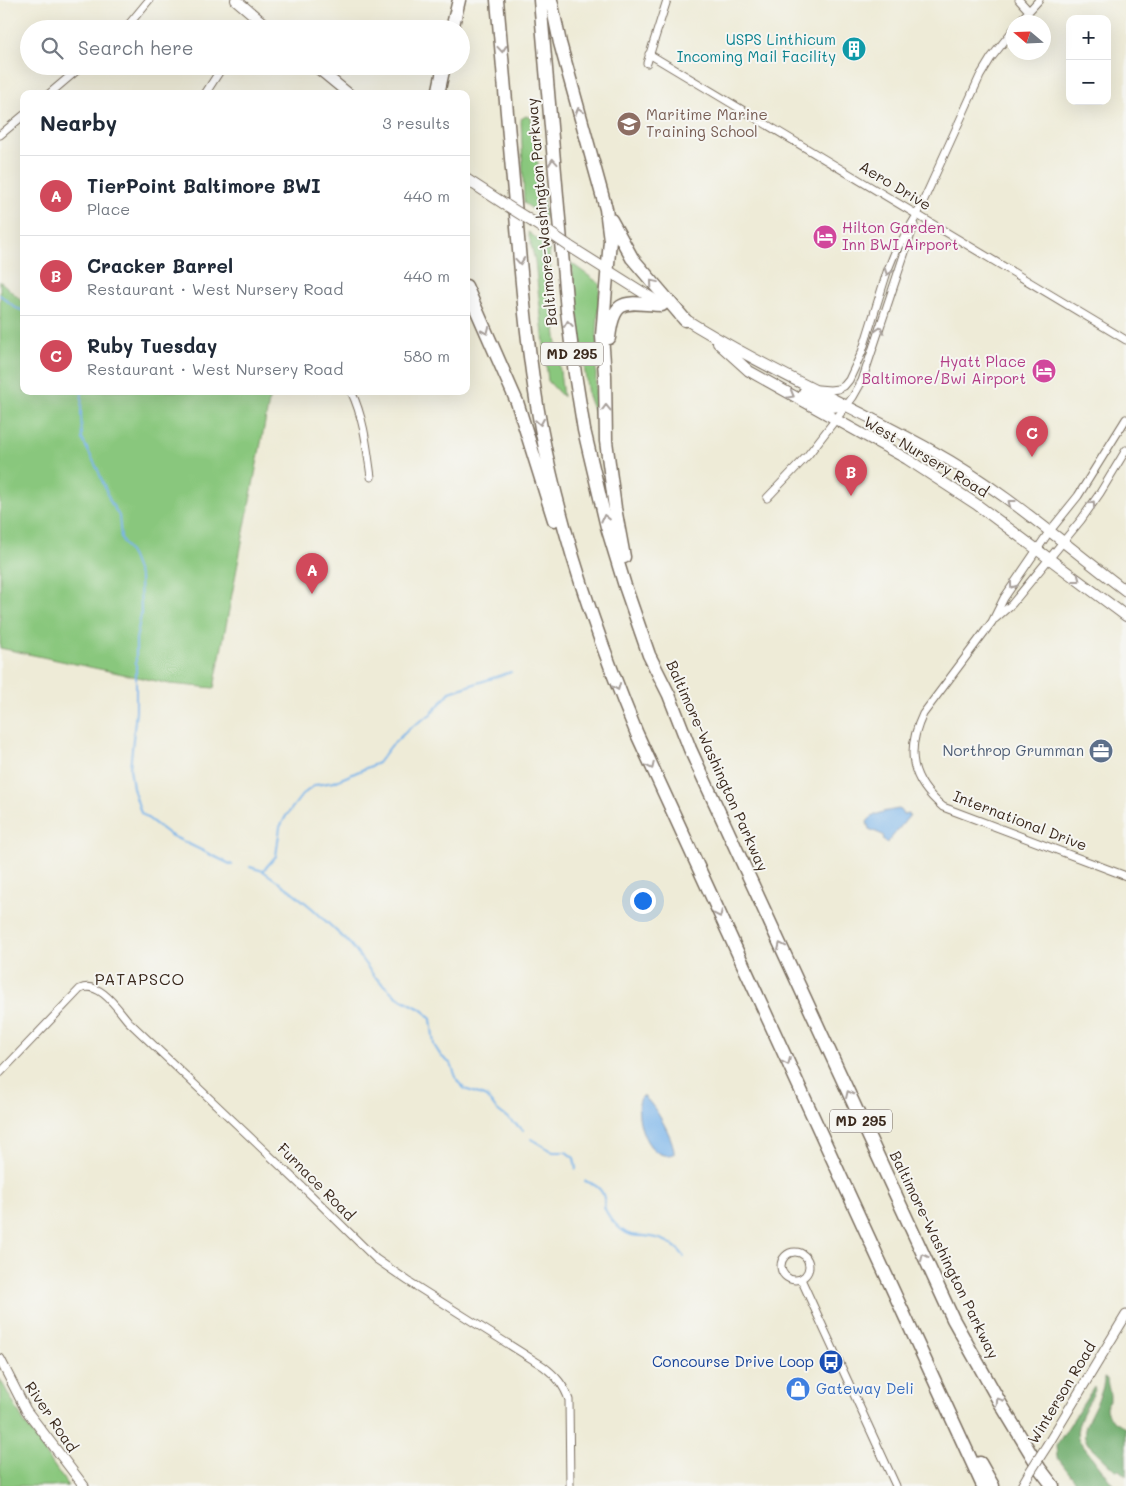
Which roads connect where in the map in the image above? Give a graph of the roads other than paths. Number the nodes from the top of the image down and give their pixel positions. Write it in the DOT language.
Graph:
graph roads {
  1 [pos="149,0"];
  2 [pos="236,0"];
  3 [pos="459,0"];
  4 [pos="497,0"];
  5 [pos="540,0"];
  6 [pos="551,0"];
  7 [pos="667,0"];
  8 [pos="1019,0"];
  9 [pos="1039,0"];
  10 [pos="1029,11"];
  11 [pos="1025,15"];
  12 [pos="132,20"];
  13 [pos="259,20"];
  14 [pos="454,20"];
  15 [pos="1006,38"];
  16 [pos="650,54"];
  17 [pos="647,63"];
  18 [pos="71,75"];
  19 [pos="217,75"];
  20 [pos="326,75"];
  21 [pos="442,75"];
  22 [pos="54,90"];
  23 [pos="207,90"];
  24 [pos="344,90"];
  25 [pos="439,90"];
  26 [pos="20,118"];
  27 [pos="0,135"];
  28 [pos="470,182"];
  29 [pos="606,209"];
  30 [pos="917,215"];
  31 [pos="608,270"];
  32 [pos="470,295"];
  33 [pos="662,305"];
  34 [pos="685,320"];
  35 [pos="706,332"];
  36 [pos="1126,340"];
  37 [pos="749,371"];
  38 [pos="605,375"];
  39 [pos="813,389"];
  40 [pos="354,395"];
  41 [pos="846,405"];
  42 [pos="1126,419"];
  43 [pos="835,420"];
  44 [pos="1126,450"];
  45 [pos="371,477"];
  46 [pos="768,498"];
  47 [pos="1049,532"];
  48 [pos="1062,543"];
  49 [pos="1038,549"];
  50 [pos="1050,559"];
  51 [pos="1126,591"];
  52 [pos="1126,616"];
  53 [pos="992,622"];
  54 [pos="603,652"];
  55 [pos="669,695"];
  56 [pos="1126,876"];
  57 [pos="0,1073"];
  58 [pos="850,1201"];
  59 [pos="801,1279"];
  60 [pos="1126,1315"];
  61 [pos="908,1325"];
  62 [pos="0,1359"];
  63 [pos="1025,1443"];
  64 [pos="84,1486"];
  65 [pos="570,1486"];
  66 [pos="896,1486"];
  67 [pos="976,1486"];
  68 [pos="982,1486"];
  69 [pos="993,1486"];
  70 [pos="1022,1486"];
  71 [pos="1053,1486"];
  72 [pos="1060,1486"];
  1 -- 12 [label="street"];
  2 -- 13 [label="main road"];
  3 -- 14 [label="highway"];
  4 -- 54 [label="highway, Baltimore-Washington Parkway / MD 295, one-way"];
  55 -- 5 [label="highway, Baltimore-Washington Parkway / MD 295, one-way"];
  29 -- 6 [label="highway, one-way"];
  7 -- 16 [label="street"];
  8 -- 10 [label="street"];
  9 -- 10 [label="street"];
  10 -- 11 [label="street"];
  15 -- 30 [label="street"];
  16 -- 17 [label="street"];
  16 -- 30 [label="street, Aero Drive"];
  18 -- 22 [label="street"];
  19 -- 23 [label="street"];
  20 -- 24 [label="main road"];
  21 -- 25 [label="highway"];
  26 -- 27 [label="street"];
  28 -- 31 [label="main road, West Nursery Road, bridge"];
  29 -- 31 [label="highway"];
  34 -- 29 [label="highway, one-way"];
  30 -- 36 [label="street, Aero Drive"];
  30 -- 39 [label="street, one-way"];
  41 -- 30 [label="street, one-way"];
  31 -- 33 [label="main road, West Nursery Road"];
  31 -- 38 [label="highway"];
  32 -- 54 [label="highway, one-way"];
  33 -- 34 [label="main road, West Nursery Road"];
  33 -- 38 [label="highway"];
  34 -- 35 [label="main road, West Nursery Road"];
  35 -- 37 [label="main road, West Nursery Road"];
  35 -- 39 [label="main road, West Nursery Road"];
  37 -- 41 [label="main road"];
  37 -- 43 [label="main road, West Nursery Road, one-way"];
  55 -- 38 [label="highway, one-way"];
  39 -- 41 [label="main road, West Nursery Road"];
  40 -- 45 [label="street"];
  41 -- 43 [label="street"];
  47 -- 41 [label="main road, West Nursery Road, one-way"];
  42 -- 47 [label="street, International Drive"];
  43 -- 46 [label="street"];
  43 -- 49 [label="main road, West Nursery Road"];
  48 -- 44 [label="street, International Drive, one-way"];
  47 -- 48 [label="main road, West Nursery Road"];
  47 -- 49 [label="street, International Drive"];
  48 -- 50 [label="street, International Drive"];
  48 -- 51 [label="main road, West Nursery Road"];
  49 -- 50 [label="main road, West Nursery Road"];
  49 -- 53 [label="street, International Drive, one-way"];
  50 -- 52 [label="main road, West Nursery Road, one-way"];
  50 -- 53 [label="street, International Drive"];
  53 -- 56 [label="street, International Drive"];
  54 -- 58 [label="highway, Baltimore-Washington Parkway / MD 295, one-way"];
  63 -- 55 [label="highway, Baltimore-Washington Parkway / MD 295, one-way"];
  57 -- 65 [label="street, Furnace Road"];
  58 -- 61 [label="highway, Baltimore-Washington Parkway / MD 295"];
  58 -- 69 [label="highway"];
  59 -- 59 [label="street"];
  59 -- 66 [label="street"];
  60 -- 70 [label="street, Winterson Road, bridge"];
  61 -- 67 [label="highway"];
  61 -- 68 [label="highway, Baltimore-Washington Parkway / MD 295"];
  62 -- 64 [label="street, River Road"];
  63 -- 71 [label="highway, Baltimore-Washington Parkway / MD 295"];
  63 -- 72 [label="highway"];
}
